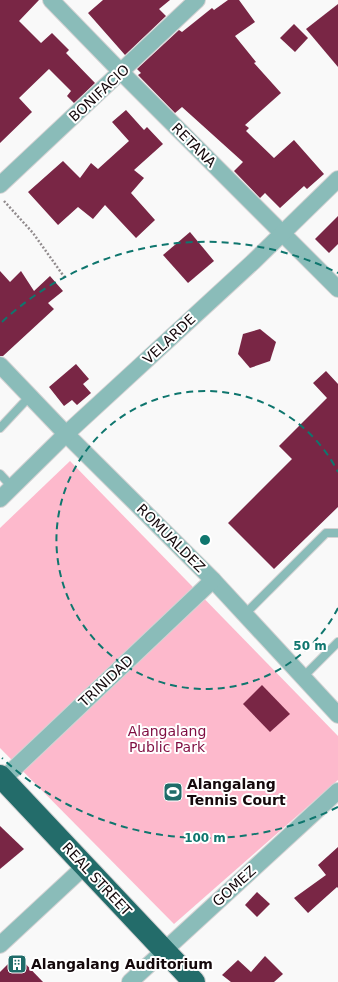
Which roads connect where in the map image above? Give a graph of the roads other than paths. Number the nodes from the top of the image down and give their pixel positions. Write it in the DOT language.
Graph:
graph roads {
  1 [pos="51,0"];
  2 [pos="197,0"];
  3 [pos="121,72"];
  4 [pos="338,179"];
  5 [pos="0,185"];
  6 [pos="282,232"];
  7 [pos="338,290"];
  8 [pos="0,365"];
  9 [pos="30,396"];
  10 [pos="0,428"];
  11 [pos="66,434"];
  12 [pos="0,474"];
  13 [pos="12,487"];
  14 [pos="0,499"];
  15 [pos="338,533"];
  16 [pos="213,580"];
  17 [pos="245,614"];
  18 [pos="338,642"];
  19 [pos="303,677"];
  20 [pos="338,715"];
  21 [pos="1,779"];
  22 [pos="338,791"];
  23 [pos="85,866"];
  24 [pos="0,945"];
  25 [pos="164,950"];
  26 [pos="130,982"];
  27 [pos="194,982"];
  1 -- 3 [label="street, RETANA"];
  2 -- 3 [label="street, BONIFACIO"];
  3 -- 5 [label="street, BONIFACIO"];
  3 -- 6 [label="street, RETANA"];
  4 -- 6 [label="street, VELARDE"];
  6 -- 7 [label="street, RETANA"];
  6 -- 11 [label="street, VELARDE"];
  8 -- 9 [label="street, ROMUALDEZ"];
  9 -- 10 [label="lane"];
  9 -- 11 [label="street, ROMUALDEZ"];
  11 -- 13 [label="street, VELARDE"];
  11 -- 16 [label="street, ROMUALDEZ"];
  12 -- 13 [label="lane"];
  13 -- 14 [label="street, VELARDE"];
  15 -- 17 [label="lane"];
  16 -- 17 [label="street, ROMUALDEZ"];
  16 -- 21 [label="street, TRINIDAD"];
  17 -- 19 [label="street, ROMUALDEZ"];
  18 -- 19 [label="lane"];
  19 -- 20 [label="street, ROMUALDEZ"];
  21 -- 23 [label="highway, REAL STREET"];
  22 -- 25 [label="street, GOMEZ"];
  23 -- 24 [label="street"];
  23 -- 25 [label="highway, REAL STREET"];
  25 -- 26 [label="street, GOMEZ"];
  25 -- 27 [label="highway, REAL STREET"];
}
